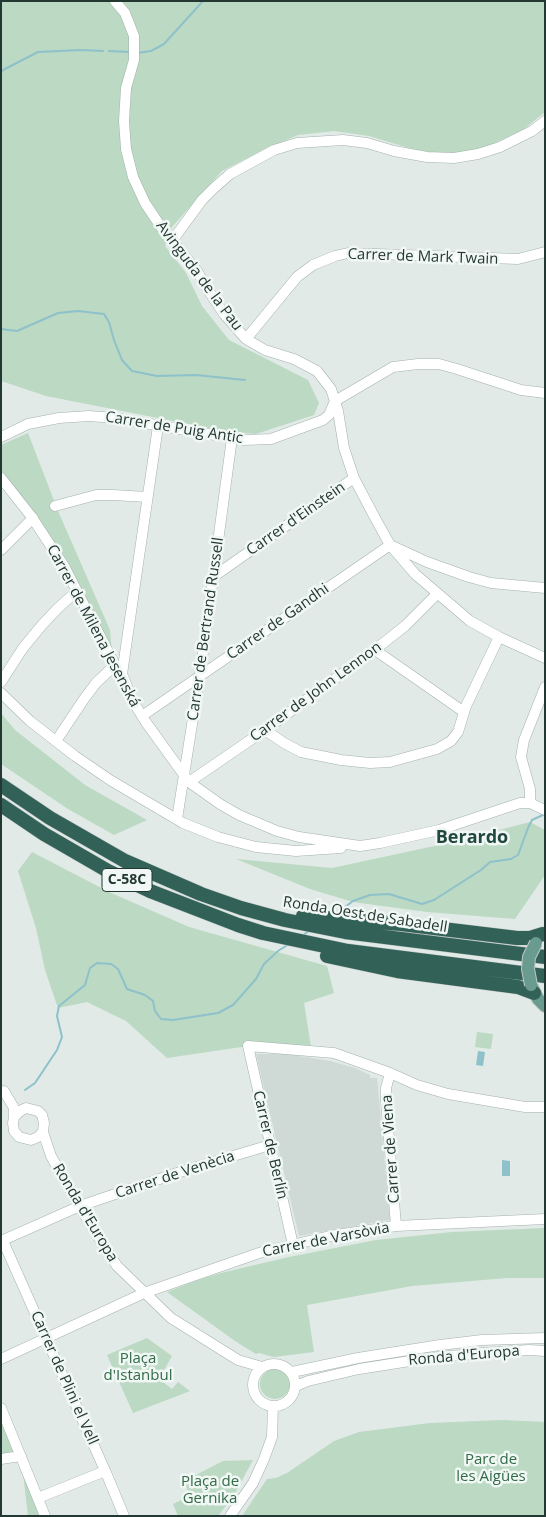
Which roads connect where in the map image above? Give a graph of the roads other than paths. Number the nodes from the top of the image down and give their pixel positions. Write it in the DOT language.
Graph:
graph roads {
  1 [pos="115,1"];
  2 [pos="545,120"];
  3 [pos="172,241"];
  4 [pos="545,252"];
  5 [pos="246,339"];
  6 [pos="545,393"];
  7 [pos="335,401"];
  8 [pos="158,426"];
  9 [pos="1,437"];
  10 [pos="232,438"];
  11 [pos="1,478"];
  12 [pos="354,478"];
  13 [pos="147,497"];
  14 [pos="56,506"];
  15 [pos="33,518"];
  16 [pos="390,545"];
  17 [pos="1,550"];
  18 [pos="427,562"];
  19 [pos="415,574"];
  20 [pos="213,577"];
  21 [pos="545,588"];
  22 [pos="77,591"];
  23 [pos="437,594"];
  24 [pos="499,637"];
  25 [pos="375,650"];
  26 [pos="545,658"];
  27 [pos="115,664"];
  28 [pos="122,674"];
  29 [pos="199,677"];
  30 [pos="1,682"];
  31 [pos="545,686"];
  32 [pos="1,693"];
  33 [pos="464,712"];
  34 [pos="142,716"];
  35 [pos="265,730"];
  36 [pos="56,741"];
  37 [pos="187,779"];
  38 [pos="1,785"];
  39 [pos="530,803"];
  40 [pos="1,805"];
  41 [pos="545,810"];
  42 [pos="177,819"];
  43 [pos="360,846"];
  44 [pos="260,912"];
  45 [pos="263,933"];
  46 [pos="541,937"];
  47 [pos="545,957"];
  48 [pos="545,976"];
  49 [pos="533,989"];
  50 [pos="545,1006"];
  51 [pos="390,1073"];
  52 [pos="2,1090"];
  53 [pos="545,1107"];
  54 [pos="26,1108"];
  55 [pos="14,1117"];
  56 [pos="43,1132"];
  57 [pos="31,1140"];
  58 [pos="270,1145"];
  59 [pos="51,1156"];
  60 [pos="80,1206"];
  61 [pos="545,1219"];
  62 [pos="396,1226"];
  63 [pos="2,1241"];
  64 [pos="293,1244"];
  65 [pos="144,1293"];
  66 [pos="46,1338"];
  67 [pos="545,1338"];
  68 [pos="545,1351"];
  69 [pos="1,1359"];
  70 [pos="238,1360"];
  71 [pos="262,1367"];
  72 [pos="292,1372"];
  73 [pos="253,1379"];
  74 [pos="296,1386"];
  75 [pos="273,1406"];
  76 [pos="1,1408"];
  77 [pos="21,1456"];
  78 [pos="1,1459"];
  79 [pos="106,1472"];
  80 [pos="38,1498"];
  81 [pos="46,1516"];
  82 [pos="124,1516"];
  83 [pos="230,1516"];
  1 -- 3 [label="street, Avinguda de la Pau"];
  2 -- 3 [label="street"];
  3 -- 5 [label="street, Avinguda de la Pau"];
  4 -- 5 [label="street, Carrer de Mark Twain"];
  5 -- 7 [label="street, Avinguda de la Pau"];
  6 -- 7 [label="street"];
  7 -- 10 [label="street, Carrer de Puig Antic"];
  7 -- 12 [label="street, Avinguda de la Pau"];
  8 -- 9 [label="street, Carrer de Puig Antic"];
  8 -- 10 [label="street, Carrer de Puig Antic"];
  8 -- 13 [label="street"];
  10 -- 20 [label="street, Carrer de Bertrand Russell"];
  11 -- 15 [label="street, Carrer de Milena Jesenská"];
  12 -- 16 [label="street, Avinguda de la Pau"];
  12 -- 20 [label="street, Carrer d'Einstein"];
  13 -- 14 [label="street"];
  13 -- 28 [label="street"];
  15 -- 17 [label="street"];
  15 -- 22 [label="street, Carrer de Milena Jesenská"];
  16 -- 18 [label="street"];
  16 -- 19 [label="street, Avinguda de la Pau"];
  16 -- 29 [label="street, Carrer de Gandhi"];
  18 -- 19 [label="street"];
  18 -- 21 [label="street"];
  19 -- 23 [label="street, Avinguda de la Pau"];
  20 -- 29 [label="street, Carrer de Bertrand Russell"];
  22 -- 27 [label="street, Carrer de Milena Jesenská"];
  22 -- 30 [label="street"];
  23 -- 24 [label="street, Avinguda de la Pau"];
  23 -- 25 [label="street, Carrer de John Lennon"];
  24 -- 26 [label="street, Avinguda de la Pau"];
  24 -- 33 [label="street"];
  25 -- 33 [label="street"];
  25 -- 35 [label="street, Carrer de John Lennon"];
  27 -- 28 [label="street, Carrer de Milena Jesenská"];
  27 -- 36 [label="street"];
  28 -- 34 [label="street, Carrer de Milena Jesenská"];
  29 -- 34 [label="street, Carrer de Gandhi"];
  29 -- 37 [label="street, Carrer de Bertrand Russell"];
  31 -- 39 [label="street"];
  32 -- 36 [label="street"];
  33 -- 35 [label="street"];
  34 -- 37 [label="street, Carrer de Milena Jesenská"];
  35 -- 37 [label="street, Carrer de John Lennon"];
  36 -- 42 [label="street"];
  37 -- 42 [label="street, Carrer de Bertrand Russell"];
  37 -- 43 [label="street, Carrer de Milena Jesenská"];
  38 -- 44 [label="highway, Ronda Oest de Sabadell / C-58C"];
  39 -- 41 [label="street"];
  39 -- 43 [label="street"];
  40 -- 45 [label="highway, C-58C"];
  42 -- 43 [label="street"];
  44 -- 46 [label="highway"];
  44 -- 47 [label="highway, Ronda Oest de Sabadell / C-58C"];
  45 -- 48 [label="highway, C-58C"];
  45 -- 49 [label="highway"];
  46 -- 49 [label="main road, bridge"];
  49 -- 50 [label="main road"];
  51 -- 53 [label="street"];
  51 -- 58 [label="street, Carrer de Berlín"];
  51 -- 62 [label="street, Carrer de Viena"];
  52 -- 54 [label="street, Ronda d'Europa"];
  52 -- 55 [label="street, Ronda d'Europa"];
  54 -- 55 [label="street"];
  54 -- 56 [label="street, Ronda d'Europa"];
  55 -- 57 [label="street, Ronda d'Europa"];
  56 -- 57 [label="street"];
  56 -- 59 [label="street, Ronda d'Europa"];
  57 -- 59 [label="street, Ronda d'Europa"];
  58 -- 60 [label="street, Carrer de Venècia"];
  58 -- 64 [label="street, Carrer de Berlín"];
  59 -- 60 [label="street, Ronda d'Europa"];
  60 -- 63 [label="street, Carrer de Venècia"];
  60 -- 65 [label="street, Ronda d'Europa"];
  61 -- 62 [label="street, Carrer de Varsòvia"];
  62 -- 64 [label="street, Carrer de Varsòvia"];
  63 -- 66 [label="street, Carrer de Plini el Vell"];
  64 -- 65 [label="street, Carrer de Varsòvia"];
  65 -- 66 [label="street, Carrer de Varsòvia"];
  65 -- 70 [label="street, Ronda d'Europa"];
  66 -- 69 [label="street, Carrer de Varsòvia"];
  66 -- 79 [label="street, Carrer de Plini el Vell"];
  67 -- 72 [label="street, Ronda d'Europa"];
  68 -- 74 [label="street, Ronda d'Europa"];
  70 -- 71 [label="street, Ronda d'Europa"];
  70 -- 73 [label="street, Ronda d'Europa"];
  71 -- 72 [label="street, Ronda d'Europa"];
  71 -- 73 [label="street"];
  72 -- 74 [label="street"];
  73 -- 75 [label="street, Ronda d'Europa"];
  74 -- 75 [label="street"];
  75 -- 83 [label="street"];
  76 -- 77 [label="street"];
  77 -- 78 [label="street"];
  77 -- 80 [label="street"];
  79 -- 80 [label="street"];
  79 -- 82 [label="street, Carrer de Plini el Vell"];
  80 -- 81 [label="street"];
}
